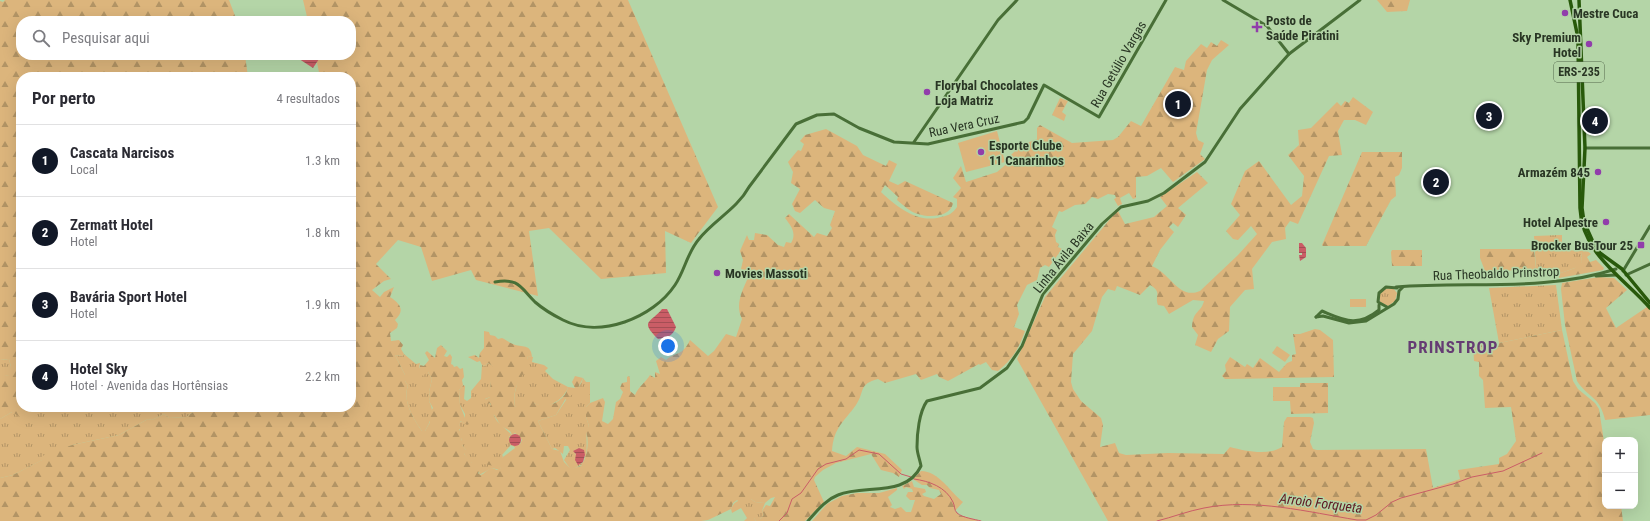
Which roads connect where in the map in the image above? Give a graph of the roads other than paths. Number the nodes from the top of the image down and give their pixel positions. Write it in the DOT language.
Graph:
graph roads {
  1 [pos="1017,0"];
  2 [pos="1166,0"];
  3 [pos="1223,0"];
  4 [pos="1360,0"];
  5 [pos="1570,0"];
  6 [pos="1579,0"];
  7 [pos="1288,54"];
  8 [pos="1044,85"];
  9 [pos="914,142"];
  10 [pos="1582,148"];
  11 [pos="1650,148"];
  12 [pos="1650,226"];
  13 [pos="1650,264"];
  14 [pos="1621,269"];
  15 [pos="1611,270"];
  16 [pos="1617,275"];
  17 [pos="1626,275"];
  18 [pos="1588,276"];
  19 [pos="495,282"];
  20 [pos="1396,287"];
  21 [pos="1403,287"];
  22 [pos="1399,291"];
  23 [pos="1650,303"];
  24 [pos="1380,305"];
  25 [pos="1387,307"];
  26 [pos="1650,308"];
  27 [pos="808,521"];
  1 -- 9 [label="street"];
  2 -- 8 [label="street, Rua Getúlio Vargas"];
  3 -- 7 [label="street"];
  4 -- 7 [label="street"];
  5 -- 10 [label="main road, ERS-235"];
  6 -- 10 [label="main road, ERS-235"];
  7 -- 27 [label="street, Linha Ávila Baixa"];
  8 -- 9 [label="street, Rua Vera Cruz"];
  9 -- 19 [label="street, Rua Vera Cruz"];
  10 -- 11 [label="street"];
  10 -- 14 [label="main road, ERS-235"];
  10 -- 15 [label="main road, ERS-235"];
  12 -- 14 [label="street"];
  13 -- 17 [label="street"];
  14 -- 15 [label="street, Rua Theobaldo Prinstrop"];
  14 -- 16 [label="main road"];
  14 -- 16 [label="main road"];
  14 -- 17 [label="main road, ERS-235"];
  15 -- 16 [label="main road, ERS-235"];
  15 -- 18 [label="street, Rua Theobaldo Prinstrop"];
  16 -- 17 [label="main road"];
  16 -- 18 [label="street, Rua Theobaldo Prinstrop"];
  16 -- 26 [label="main road, ERS-235"];
  17 -- 23 [label="main road, ERS-235"];
  18 -- 21 [label="street, Rua Theobaldo Prinstrop"];
  20 -- 21 [label="street, Rua Theobaldo Prinstrop"];
  20 -- 22 [label="street"];
  20 -- 24 [label="street, Rua Theobaldo Prinstrop"];
  21 -- 22 [label="street"];
  22 -- 25 [label="street"];
  24 -- 25 [label="street"];
  24 -- 25 [label="street"];
}
